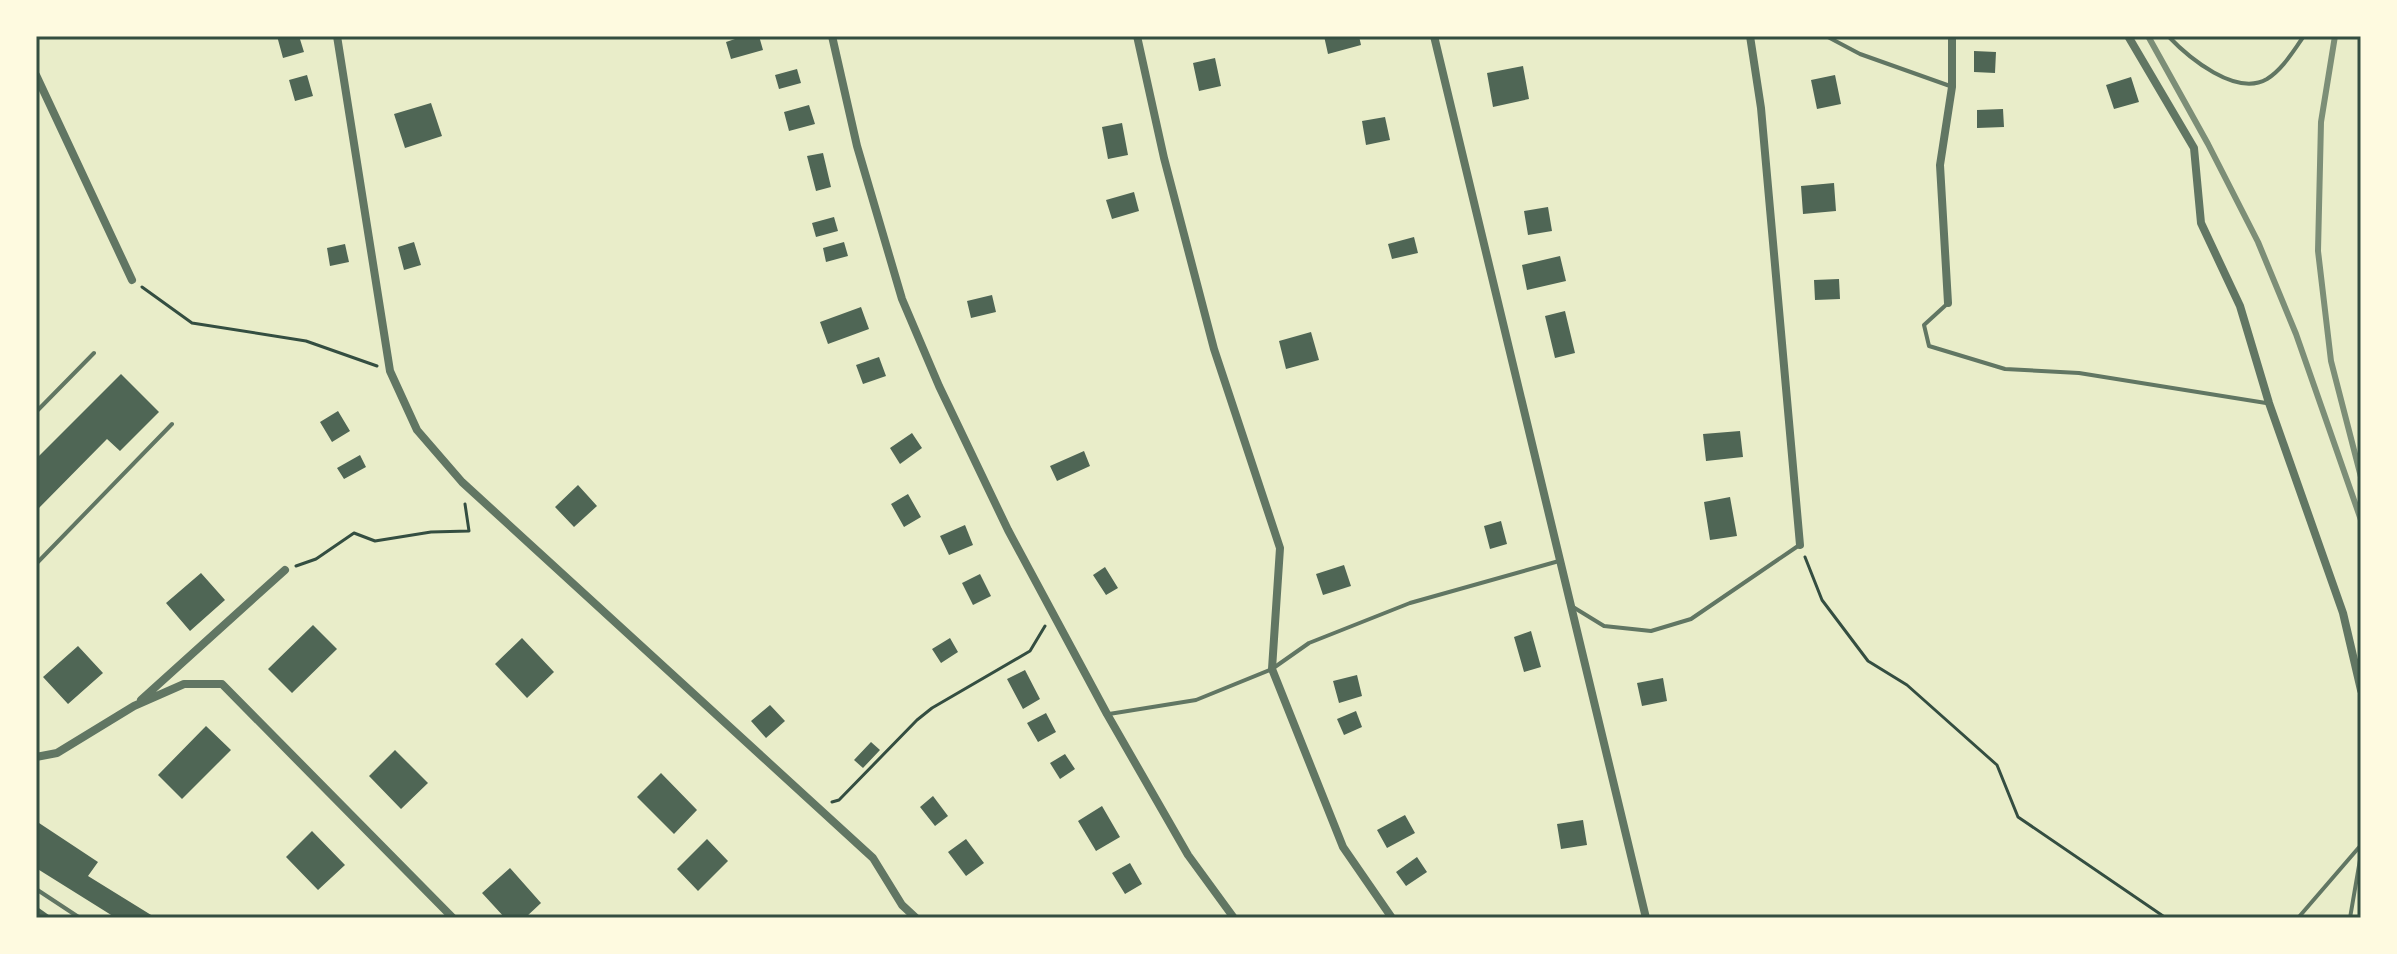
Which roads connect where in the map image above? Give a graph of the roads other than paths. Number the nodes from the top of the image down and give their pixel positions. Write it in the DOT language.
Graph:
graph roads {
  1 [pos="337,36"];
  2 [pos="832,36"];
  3 [pos="1137,36"];
  4 [pos="1434,36"];
  5 [pos="1750,36"];
  6 [pos="1826,36"];
  7 [pos="1952,36"];
  8 [pos="2128,36"];
  9 [pos="2168,36"];
  10 [pos="2304,36"];
  11 [pos="36,75"];
  12 [pos="1952,87"];
  13 [pos="132,280"];
  14 [pos="1948,303"];
  15 [pos="94,353"];
  16 [pos="2269,403"];
  17 [pos="36,412"];
  18 [pos="172,424"];
  19 [pos="1800,545"];
  20 [pos="1561,560"];
  21 [pos="36,564"];
  22 [pos="285,570"];
  23 [pos="1573,607"];
  24 [pos="1272,669"];
  25 [pos="2361,690"];
  26 [pos="134,706"];
  27 [pos="1107,714"];
  28 [pos="36,757"];
  29 [pos="2361,845"];
  30 [pos="2361,854"];
  31 [pos="36,889"];
  32 [pos="80,918"];
  33 [pos="453,918"];
  34 [pos="916,918"];
  35 [pos="1234,918"];
  36 [pos="1392,918"];
  37 [pos="1646,918"];
  38 [pos="2298,918"];
  39 [pos="2350,918"];
  1 -- 34 [label="street"];
  2 -- 27 [label="street"];
  3 -- 24 [label="street"];
  4 -- 20 [label="street"];
  5 -- 19 [label="street"];
  6 -- 12 [label="lane"];
  7 -- 12 [label="street"];
  8 -- 16 [label="street"];
  9 -- 10 [label="lane"];
  11 -- 13 [label="street"];
  12 -- 14 [label="street"];
  14 -- 16 [label="lane"];
  15 -- 17 [label="lane"];
  16 -- 25 [label="street"];
  18 -- 21 [label="lane"];
  19 -- 23 [label="lane"];
  20 -- 23 [label="street"];
  20 -- 24 [label="lane"];
  22 -- 26 [label="street"];
  23 -- 37 [label="street"];
  24 -- 27 [label="lane"];
  24 -- 36 [label="street"];
  26 -- 28 [label="street"];
  26 -- 33 [label="street"];
  27 -- 35 [label="street"];
  29 -- 38 [label="lane"];
  30 -- 39 [label="lane"];
  31 -- 32 [label="lane"];
}
